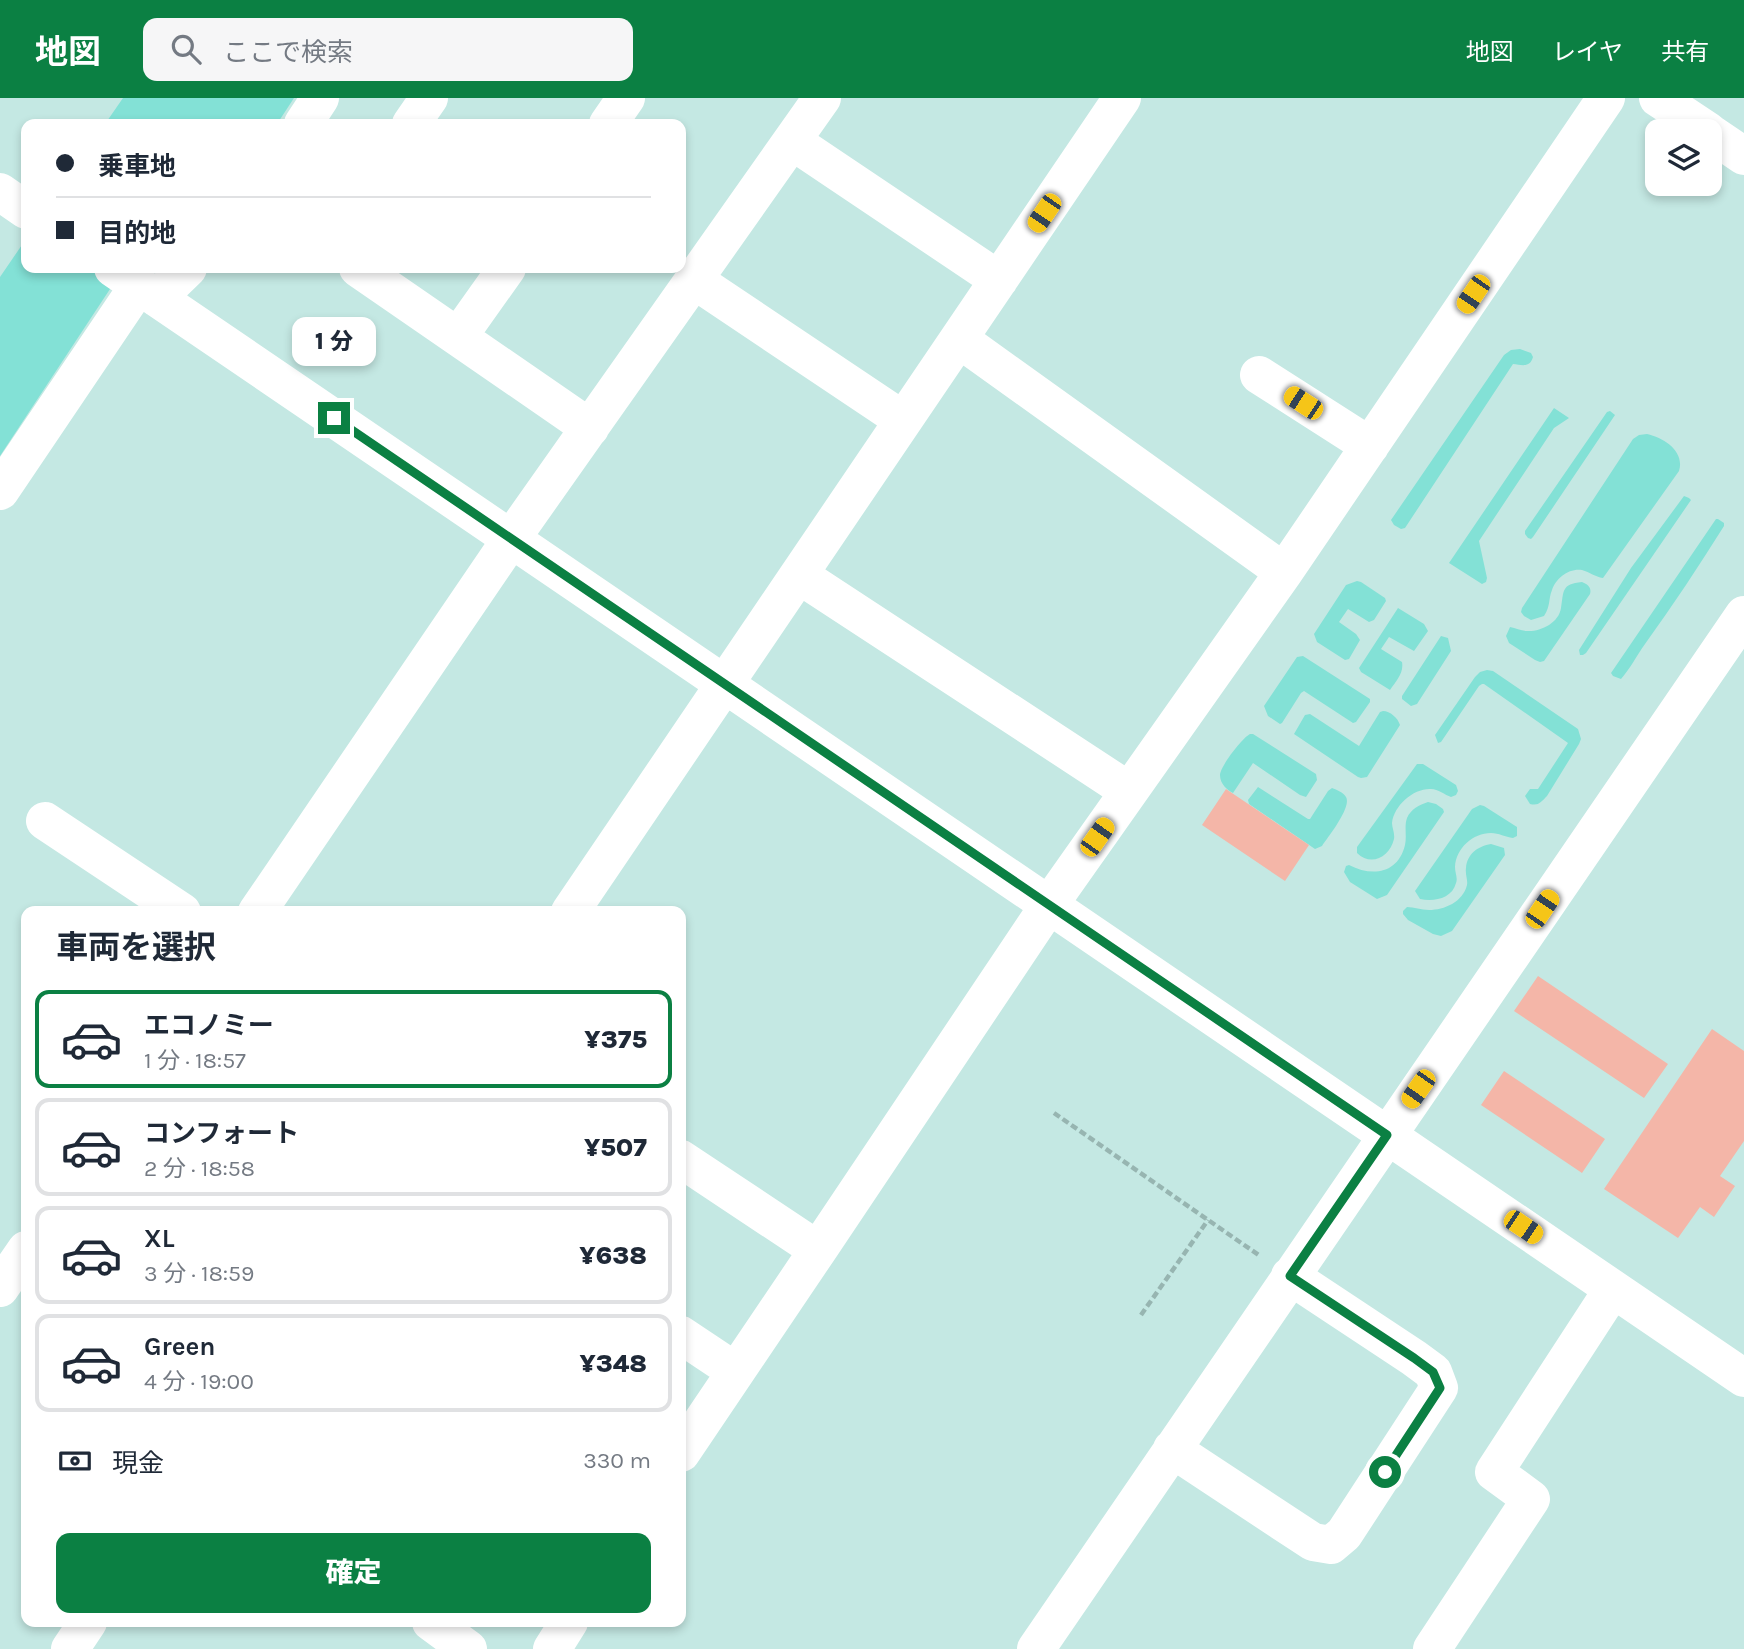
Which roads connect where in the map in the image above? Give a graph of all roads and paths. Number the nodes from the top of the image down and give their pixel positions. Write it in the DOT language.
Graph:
graph roads {
  1 [pos="320,98"];
  2 [pos="429,98"];
  3 [pos="626,98"];
  4 [pos="822,98"];
  5 [pos="1606,98"];
  6 [pos="1658,98"];
  7 [pos="1119,99"];
  8 [pos="306,119"];
  9 [pos="414,119"];
  10 [pos="611,119"];
  11 [pos="1690,119"];
  12 [pos="792,141"];
  13 [pos="1722,141"];
  14 [pos="1744,156"];
  15 [pos="172,273"];
  16 [pos="365,273"];
  17 [pos="503,273"];
  18 [pos="694,279"];
  19 [pos="999,280"];
  20 [pos="136,284"];
  21 [pos="458,337"];
  22 [pos="959,339"];
  23 [pos="1259,374"];
  24 [pos="903,420"];
  25 [pos="590,428"];
  26 [pos="1370,446"];
  27 [pos="0,491"];
  28 [pos="511,539"];
  29 [pos="1284,572"];
  30 [pos="799,575"];
  31 [pos="1744,615"];
  32 [pos="724,684"];
  33 [pos="1129,791"];
  34 [pos="45,821"];
  35 [pos="1049,905"];
  36 [pos="173,906"];
  37 [pos="261,906"];
  38 [pos="574,906"];
  39 [pos="1054,1113"];
  40 [pos="1387,1135"];
  41 [pos="686,1162"];
  42 [pos="1208,1220"];
  43 [pos="818,1250"];
  44 [pos="21,1257"];
  45 [pos="1290,1276"];
  46 [pos="0,1288"];
  47 [pos="1613,1289"];
  48 [pos="1141,1315"];
  49 [pos="686,1338"];
  50 [pos="735,1371"];
  51 [pos="1744,1378"];
  52 [pos="686,1445"];
  53 [pos="1172,1449"];
  54 [pos="84,1627"];
  55 [pos="438,1627"];
  56 [pos="566,1627"];
  57 [pos="69,1649"];
  58 [pos="468,1649"];
  59 [pos="552,1649"];
  60 [pos="1036,1649"];
  61 [pos="1432,1649"];
  1 -- 8 [label="street"];
  2 -- 9 [label="street"];
  3 -- 10 [label="street"];
  4 -- 12 [label="street"];
  5 -- 26 [label="street"];
  6 -- 11 [label="street"];
  7 -- 19 [label="street"];
  12 -- 18 [label="street"];
  12 -- 19 [label="street"];
  13 -- 14 [label="street"];
  15 -- 20 [label="street"];
  16 -- 21 [label="street"];
  17 -- 21 [label="street"];
  18 -- 24 [label="street"];
  18 -- 25 [label="street"];
  19 -- 22 [label="street"];
  20 -- 27 [label="street"];
  20 -- 28 [label="street"];
  21 -- 25 [label="street"];
  22 -- 24 [label="street"];
  22 -- 29 [label="street"];
  23 -- 26 [label="street"];
  24 -- 30 [label="street"];
  25 -- 28 [label="street"];
  26 -- 29 [label="street"];
  28 -- 32 [label="street"];
  28 -- 37 [label="street"];
  29 -- 33 [label="street"];
  30 -- 32 [label="street"];
  30 -- 33 [label="street"];
  31 -- 40 [label="street"];
  32 -- 35 [label="street"];
  32 -- 38 [label="street"];
  33 -- 35 [label="street"];
  34 -- 36 [label="street"];
  35 -- 40 [label="street"];
  35 -- 43 [label="street"];
  39 -- 42 [label="path"];
  40 -- 45 [label="street"];
  40 -- 47 [label="street"];
  41 -- 43 [label="street"];
  42 -- 45 [label="path"];
  42 -- 48 [label="path"];
  43 -- 50 [label="street"];
  44 -- 46 [label="street"];
  45 -- 53 [label="street"];
  45 -- 53 [label="street"];
  47 -- 51 [label="street"];
  47 -- 61 [label="street"];
  49 -- 50 [label="street"];
  50 -- 52 [label="street"];
  53 -- 60 [label="street"];
  54 -- 57 [label="street"];
  55 -- 58 [label="street"];
  56 -- 59 [label="street"];
}
